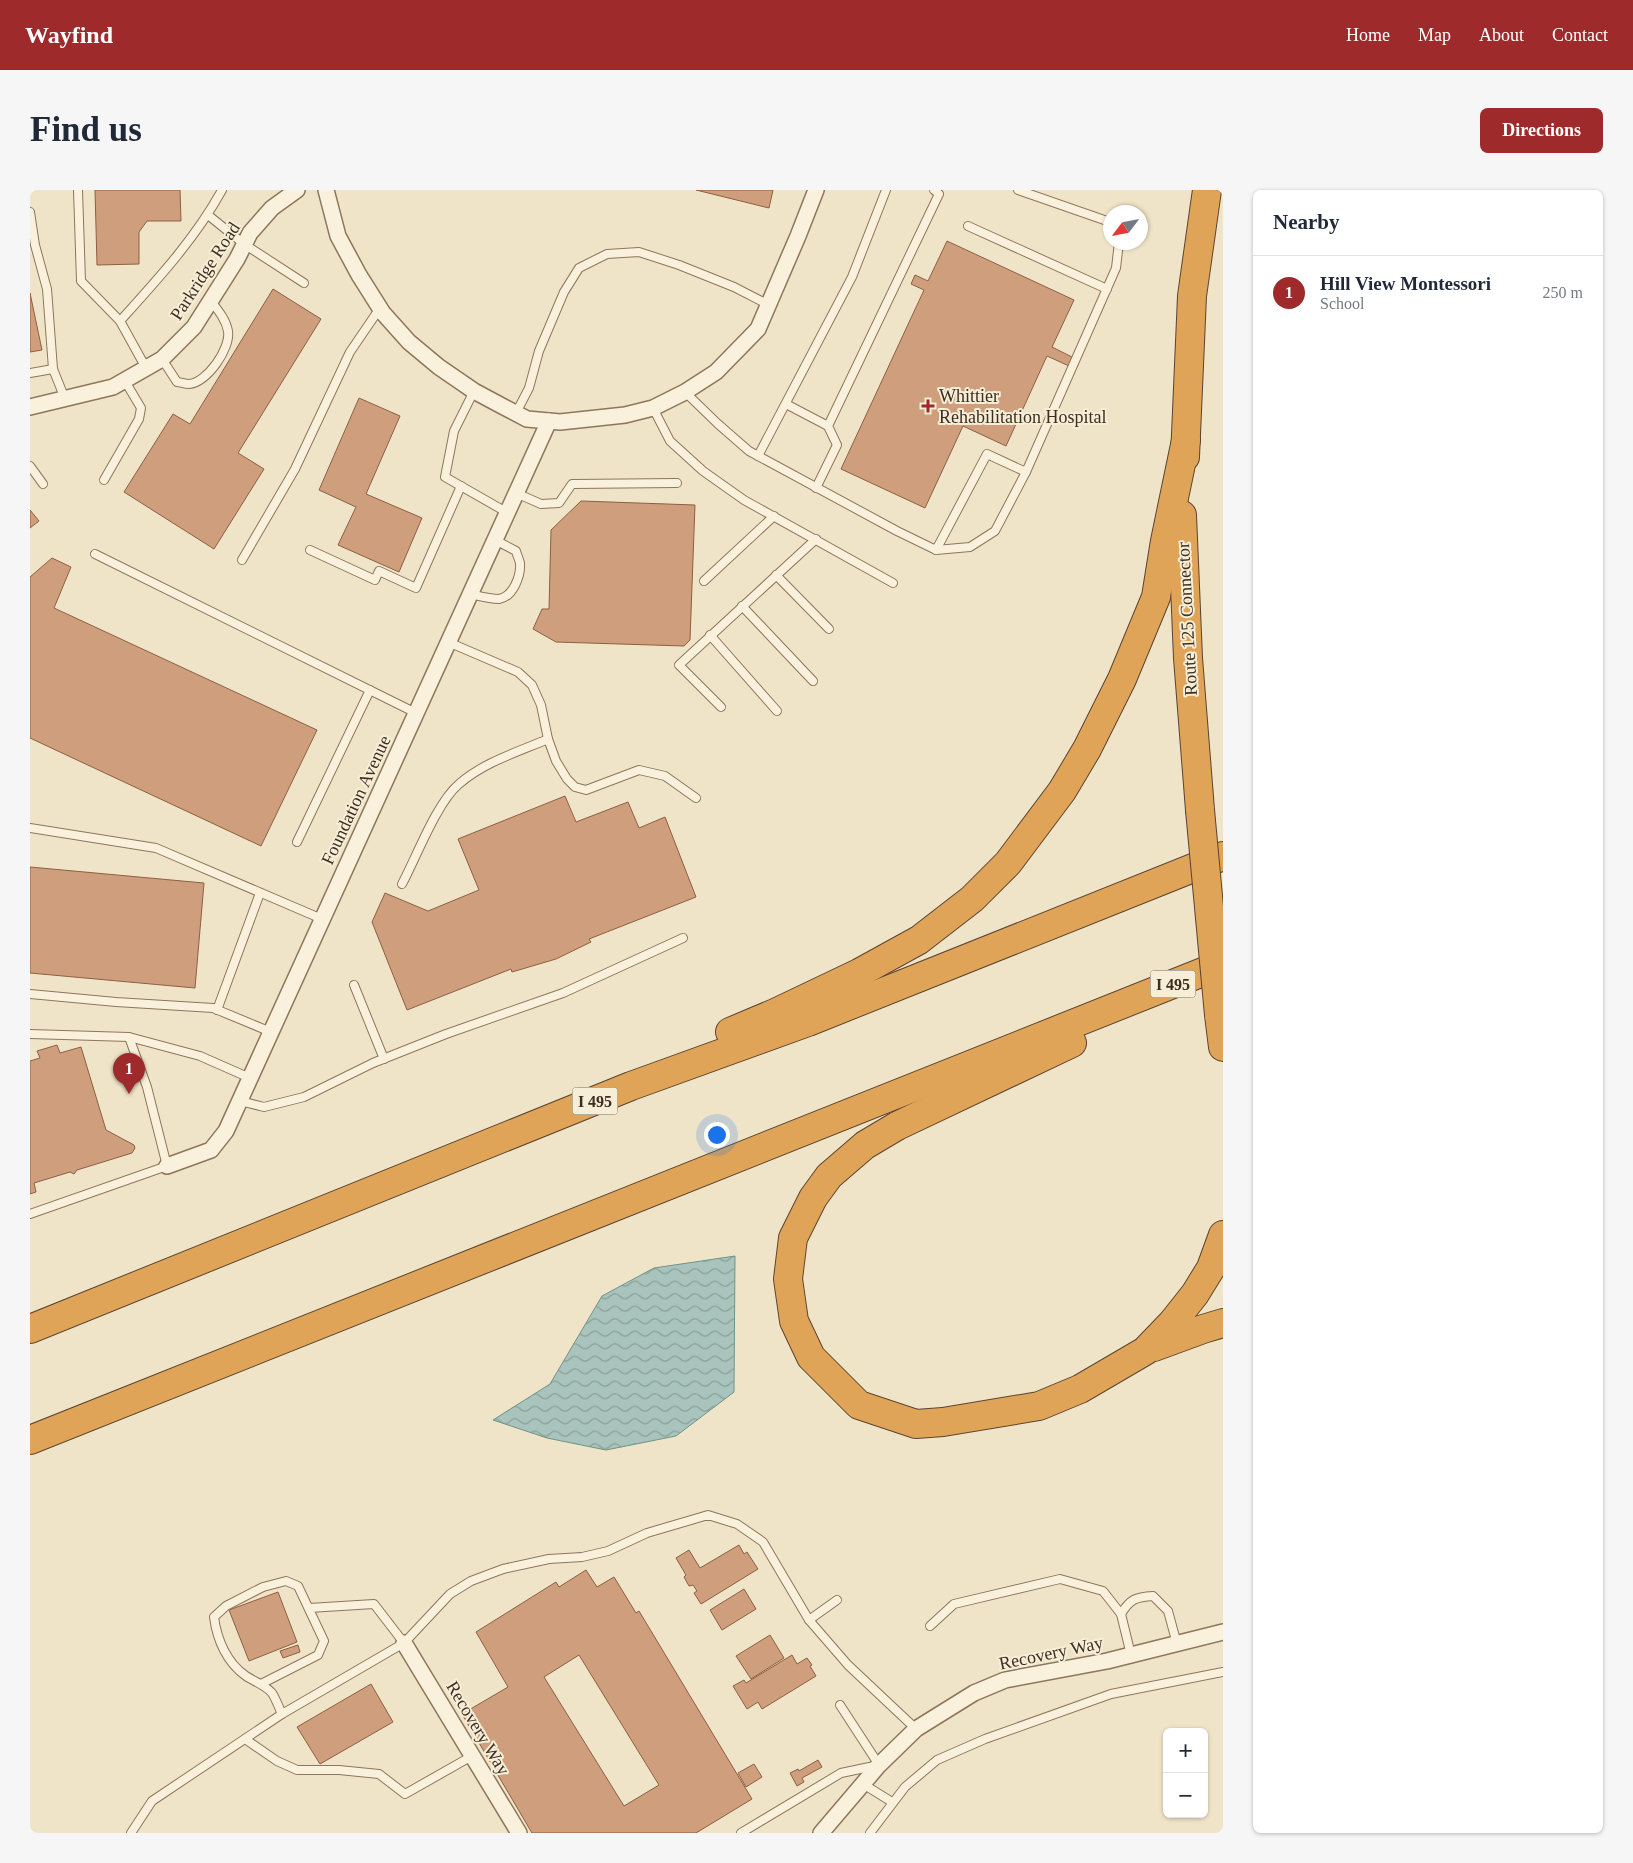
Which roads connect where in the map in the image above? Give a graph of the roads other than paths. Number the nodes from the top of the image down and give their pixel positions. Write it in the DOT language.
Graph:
graph roads {
  1 [pos="78,190"];
  2 [pos="222,190"];
  3 [pos="297,190"];
  4 [pos="326,190"];
  5 [pos="816,190"];
  6 [pos="886,190"];
  7 [pos="934,190"];
  8 [pos="1018,190"];
  9 [pos="1207,190"];
  10 [pos="30,212"];
  11 [pos="208,215"];
  12 [pos="1103,220"];
  13 [pos="968,226"];
  14 [pos="244,244"];
  15 [pos="1118,250"];
  16 [pos="304,283"];
  17 [pos="1106,289"];
  18 [pos="210,300"];
  19 [pos="769,305"];
  20 [pos="380,308"];
  21 [pos="120,321"];
  22 [pos="162,359"];
  23 [pos="146,368"];
  24 [pos="53,370"];
  25 [pos="30,373"];
  26 [pos="125,381"];
  27 [pos="474,391"];
  28 [pos="685,392"];
  29 [pos="65,399"];
  30 [pos="786,404"];
  31 [pos="30,407"];
  32 [pos="653,408"];
  33 [pos="516,413"];
  34 [pos="549,421"];
  35 [pos="828,426"];
  36 [pos="1186,440"];
  37 [pos="758,456"];
  38 [pos="30,466"];
  39 [pos="1026,472"];
  40 [pos="104,480"];
  41 [pos="677,483"];
  42 [pos="43,484"];
  43 [pos="461,486"];
  44 [pos="816,488"];
  45 [pos="516,493"];
  46 [pos="508,513"];
  47 [pos="774,516"];
  48 [pos="816,539"];
  49 [pos="495,540"];
  50 [pos="310,550"];
  51 [pos="936,550"];
  52 [pos="95,554"];
  53 [pos="242,560"];
  54 [pos="776,574"];
  55 [pos="704,581"];
  56 [pos="893,583"];
  57 [pos="470,594"];
  58 [pos="742,606"];
  59 [pos="829,630"];
  60 [pos="710,635"];
  61 [pos="448,642"];
  62 [pos="813,682"];
  63 [pos="370,690"];
  64 [pos="721,707"];
  65 [pos="778,710"];
  66 [pos="416,713"];
  67 [pos="548,740"];
  68 [pos="696,798"];
  69 [pos="30,828"];
  70 [pos="297,842"];
  71 [pos="1223,856"];
  72 [pos="402,884"];
  73 [pos="260,892"];
  74 [pos="322,919"];
  75 [pos="683,938"];
  76 [pos="1223,964"];
  77 [pos="1177,983"];
  78 [pos="354,985"];
  79 [pos="30,994"];
  80 [pos="217,1010"];
  81 [pos="271,1032"];
  82 [pos="30,1034"];
  83 [pos="129,1037"];
  84 [pos="1223,1047"];
  85 [pos="384,1059"];
  86 [pos="250,1078"];
  87 [pos="631,1086"];
  88 [pos="240,1101"];
  89 [pos="167,1166"];
  90 [pos="30,1214"];
  91 [pos="1223,1235"];
  92 [pos="1223,1323"];
  93 [pos="30,1329"];
  94 [pos="1145,1351"];
  95 [pos="30,1440"];
  96 [pos="837,1600"];
  97 [pos="309,1608"];
  98 [pos="1121,1614"];
  99 [pos="809,1620"];
  100 [pos="930,1626"];
  101 [pos="1223,1632"];
  102 [pos="404,1643"];
  103 [pos="1177,1644"];
  104 [pos="1131,1655"];
  105 [pos="1223,1672"];
  106 [pos="261,1684"];
  107 [pos="840,1705"];
  108 [pos="282,1714"];
  109 [pos="916,1729"];
  110 [pos="245,1739"];
  111 [pos="472,1756"];
  112 [pos="879,1766"];
  113 [pos="863,1784"];
  114 [pos="892,1802"];
  115 [pos="131,1833"];
  116 [pos="519,1833"];
  117 [pos="740,1833"];
  118 [pos="821,1833"];
  119 [pos="870,1833"];
  1 -- 21 [label="lane"];
  2 -- 11 [label="lane"];
  3 -- 14 [label="street, Parkridge Road"];
  4 -- 20 [label="street"];
  5 -- 19 [label="street"];
  6 -- 30 [label="lane"];
  7 -- 35 [label="lane"];
  8 -- 12 [label="lane"];
  9 -- 36 [label="highway, Route 125 Connector"];
  10 -- 24 [label="lane"];
  11 -- 14 [label="lane"];
  11 -- 21 [label="lane"];
  13 -- 17 [label="lane"];
  14 -- 16 [label="lane"];
  14 -- 18 [label="street, Parkridge Road"];
  15 -- 17 [label="lane"];
  17 -- 39 [label="lane"];
  18 -- 22 [label="street, Parkridge Road"];
  18 -- 22 [label="lane"];
  19 -- 28 [label="street"];
  19 -- 33 [label="lane"];
  20 -- 27 [label="street"];
  20 -- 53 [label="lane"];
  21 -- 23 [label="lane"];
  22 -- 23 [label="street, Parkridge Road"];
  23 -- 26 [label="street, Parkridge Road"];
  24 -- 25 [label="lane"];
  24 -- 29 [label="lane"];
  26 -- 29 [label="street, Parkridge Road"];
  26 -- 40 [label="lane"];
  27 -- 33 [label="street"];
  27 -- 43 [label="lane"];
  28 -- 32 [label="street"];
  28 -- 37 [label="lane"];
  29 -- 31 [label="street, Parkridge Road"];
  30 -- 35 [label="lane"];
  30 -- 37 [label="lane"];
  32 -- 34 [label="street"];
  32 -- 47 [label="lane"];
  33 -- 34 [label="street"];
  34 -- 45 [label="street, Foundation Avenue"];
  35 -- 44 [label="lane"];
  36 -- 84 [label="highway, Route 125 Connector, bridge"];
  36 -- 87 [label="highway"];
  37 -- 44 [label="lane"];
  38 -- 42 [label="lane"];
  39 -- 51 [label="lane"];
  39 -- 51 [label="lane"];
  41 -- 45 [label="lane"];
  43 -- 46 [label="lane"];
  43 -- 50 [label="lane"];
  44 -- 51 [label="lane"];
  45 -- 46 [label="street, Foundation Avenue"];
  46 -- 49 [label="street, Foundation Avenue"];
  47 -- 48 [label="lane"];
  47 -- 55 [label="lane"];
  48 -- 54 [label="lane"];
  48 -- 56 [label="lane"];
  49 -- 57 [label="street, Foundation Avenue"];
  49 -- 57 [label="lane"];
  52 -- 63 [label="lane"];
  54 -- 58 [label="lane"];
  54 -- 59 [label="lane"];
  57 -- 61 [label="street, Foundation Avenue"];
  58 -- 60 [label="lane"];
  58 -- 62 [label="lane"];
  60 -- 64 [label="lane"];
  60 -- 65 [label="lane"];
  61 -- 66 [label="street, Foundation Avenue"];
  61 -- 67 [label="lane"];
  63 -- 66 [label="lane"];
  63 -- 70 [label="lane"];
  66 -- 74 [label="street, Foundation Avenue"];
  67 -- 68 [label="lane"];
  67 -- 72 [label="lane"];
  69 -- 73 [label="lane"];
  71 -- 87 [label="highway, I 495"];
  73 -- 74 [label="lane"];
  73 -- 80 [label="lane"];
  74 -- 81 [label="street, Foundation Avenue"];
  75 -- 85 [label="lane"];
  76 -- 77 [label="highway, I 495"];
  77 -- 94 [label="highway"];
  77 -- 95 [label="highway, I 495"];
  78 -- 85 [label="lane"];
  79 -- 80 [label="lane"];
  80 -- 81 [label="lane"];
  81 -- 86 [label="street, Foundation Avenue"];
  82 -- 83 [label="lane"];
  83 -- 86 [label="lane"];
  83 -- 89 [label="lane"];
  85 -- 88 [label="lane"];
  86 -- 88 [label="street, Foundation Avenue"];
  87 -- 93 [label="highway, I 495"];
  88 -- 89 [label="street, Foundation Avenue"];
  89 -- 90 [label="lane"];
  91 -- 94 [label="highway"];
  92 -- 94 [label="highway"];
  96 -- 99 [label="lane"];
  97 -- 102 [label="lane"];
  97 -- 106 [label="lane"];
  97 -- 106 [label="lane"];
  98 -- 100 [label="lane"];
  98 -- 103 [label="lane"];
  98 -- 104 [label="lane"];
  99 -- 102 [label="lane"];
  99 -- 109 [label="lane"];
  101 -- 103 [label="street, Recovery Way"];
  102 -- 108 [label="lane"];
  102 -- 111 [label="street, Recovery Way"];
  103 -- 104 [label="street, Recovery Way"];
  104 -- 109 [label="street, Recovery Way"];
  105 -- 114 [label="lane"];
  106 -- 108 [label="lane"];
  107 -- 112 [label="lane"];
  108 -- 110 [label="lane"];
  109 -- 112 [label="street, Recovery Way"];
  110 -- 111 [label="lane"];
  110 -- 115 [label="lane"];
  111 -- 116 [label="street, Recovery Way"];
  112 -- 113 [label="street, Recovery Way"];
  112 -- 117 [label="lane"];
  113 -- 114 [label="lane"];
  113 -- 118 [label="street, Recovery Way"];
  114 -- 119 [label="lane"];
}
